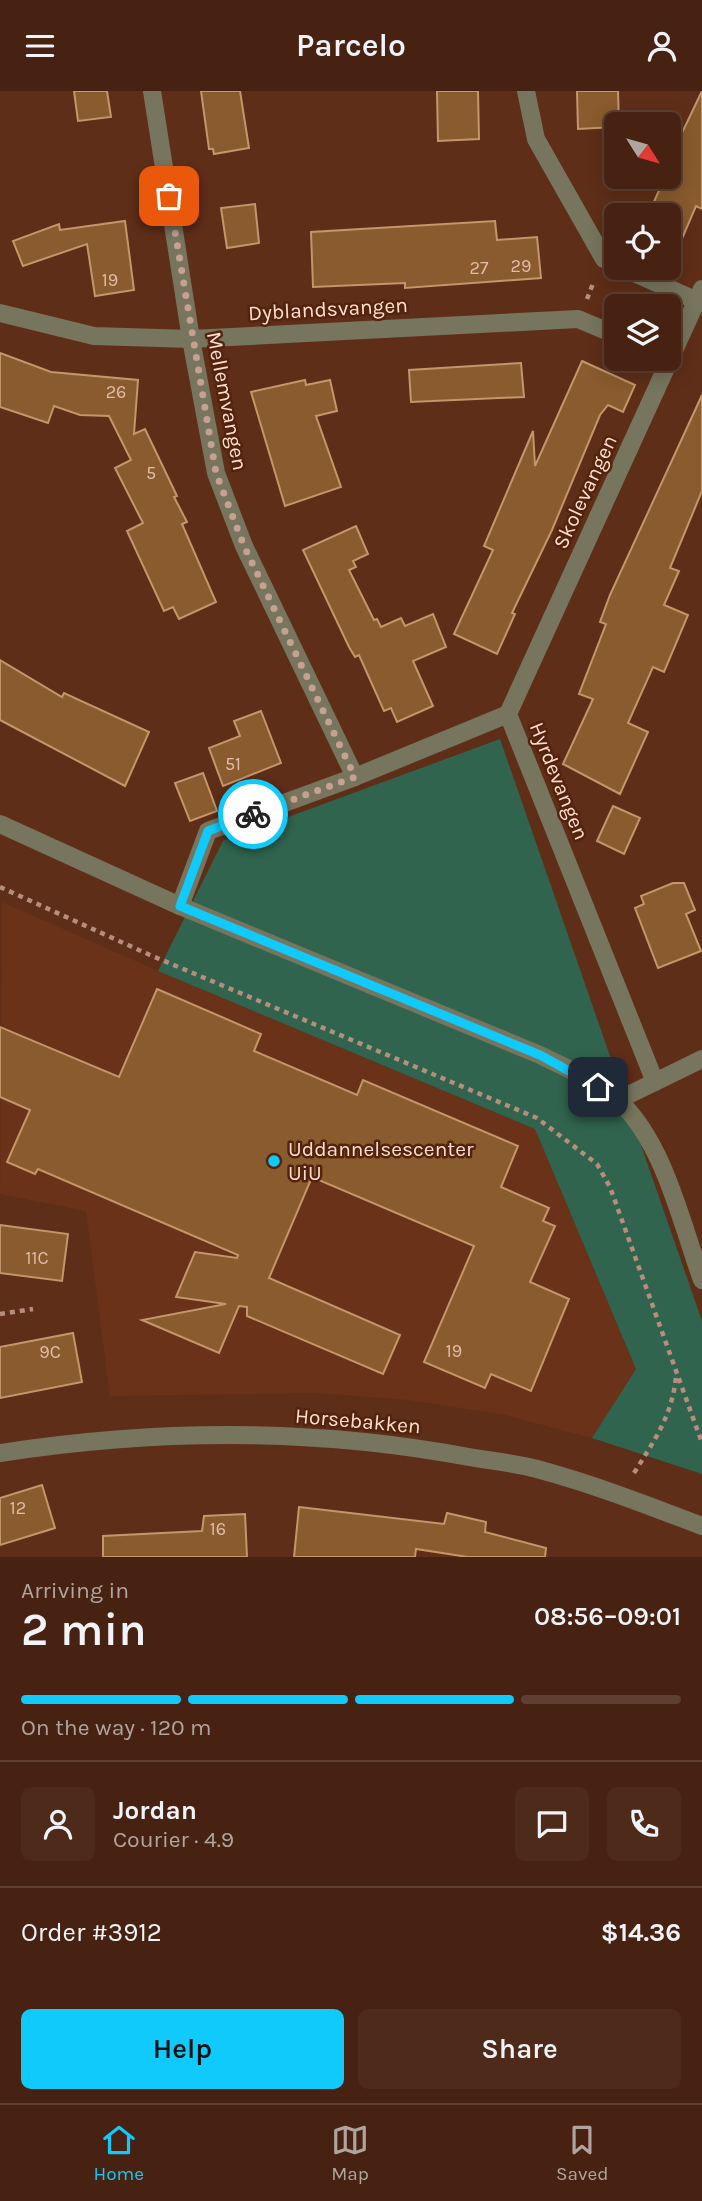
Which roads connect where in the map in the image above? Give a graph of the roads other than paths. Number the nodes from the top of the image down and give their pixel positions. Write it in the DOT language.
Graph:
graph roads {
  1 [pos="152,91"];
  2 [pos="526,91"];
  3 [pos="604,252"];
  4 [pos="655,280"];
  5 [pos="700,297"];
  6 [pos="0,313"];
  7 [pos="604,330"];
  8 [pos="681,336"];
  9 [pos="191,339"];
  10 [pos="664,371"];
  11 [pos="508,714"];
  12 [pos="355,777"];
  13 [pos="0,824"];
  14 [pos="180,906"];
  15 [pos="702,1059"];
  16 [pos="655,1082"];
  17 [pos="618,1100"];
  18 [pos="702,1280"];
  19 [pos="0,1453"];
  20 [pos="702,1526"];
  1 -- 9 [label="street, Mellemvangen"];
  2 -- 3 [label="street"];
  4 -- 5 [label="street"];
  5 -- 8 [label="street, Skolevangen"];
  6 -- 9 [label="street, Dyblandsvangen"];
  7 -- 9 [label="street, Dyblandsvangen"];
  9 -- 12 [label="street, Mellemvangen"];
  10 -- 11 [label="street, Skolevangen"];
  11 -- 12 [label="street, Hyrdevangen"];
  11 -- 16 [label="street, Hyrdevangen"];
  12 -- 14 [label="street, Hyrdevangen"];
  13 -- 14 [label="street"];
  14 -- 17 [label="street"];
  15 -- 16 [label="street"];
  16 -- 17 [label="street"];
  17 -- 18 [label="street"];
  19 -- 20 [label="street, Horsebakken"];
}
